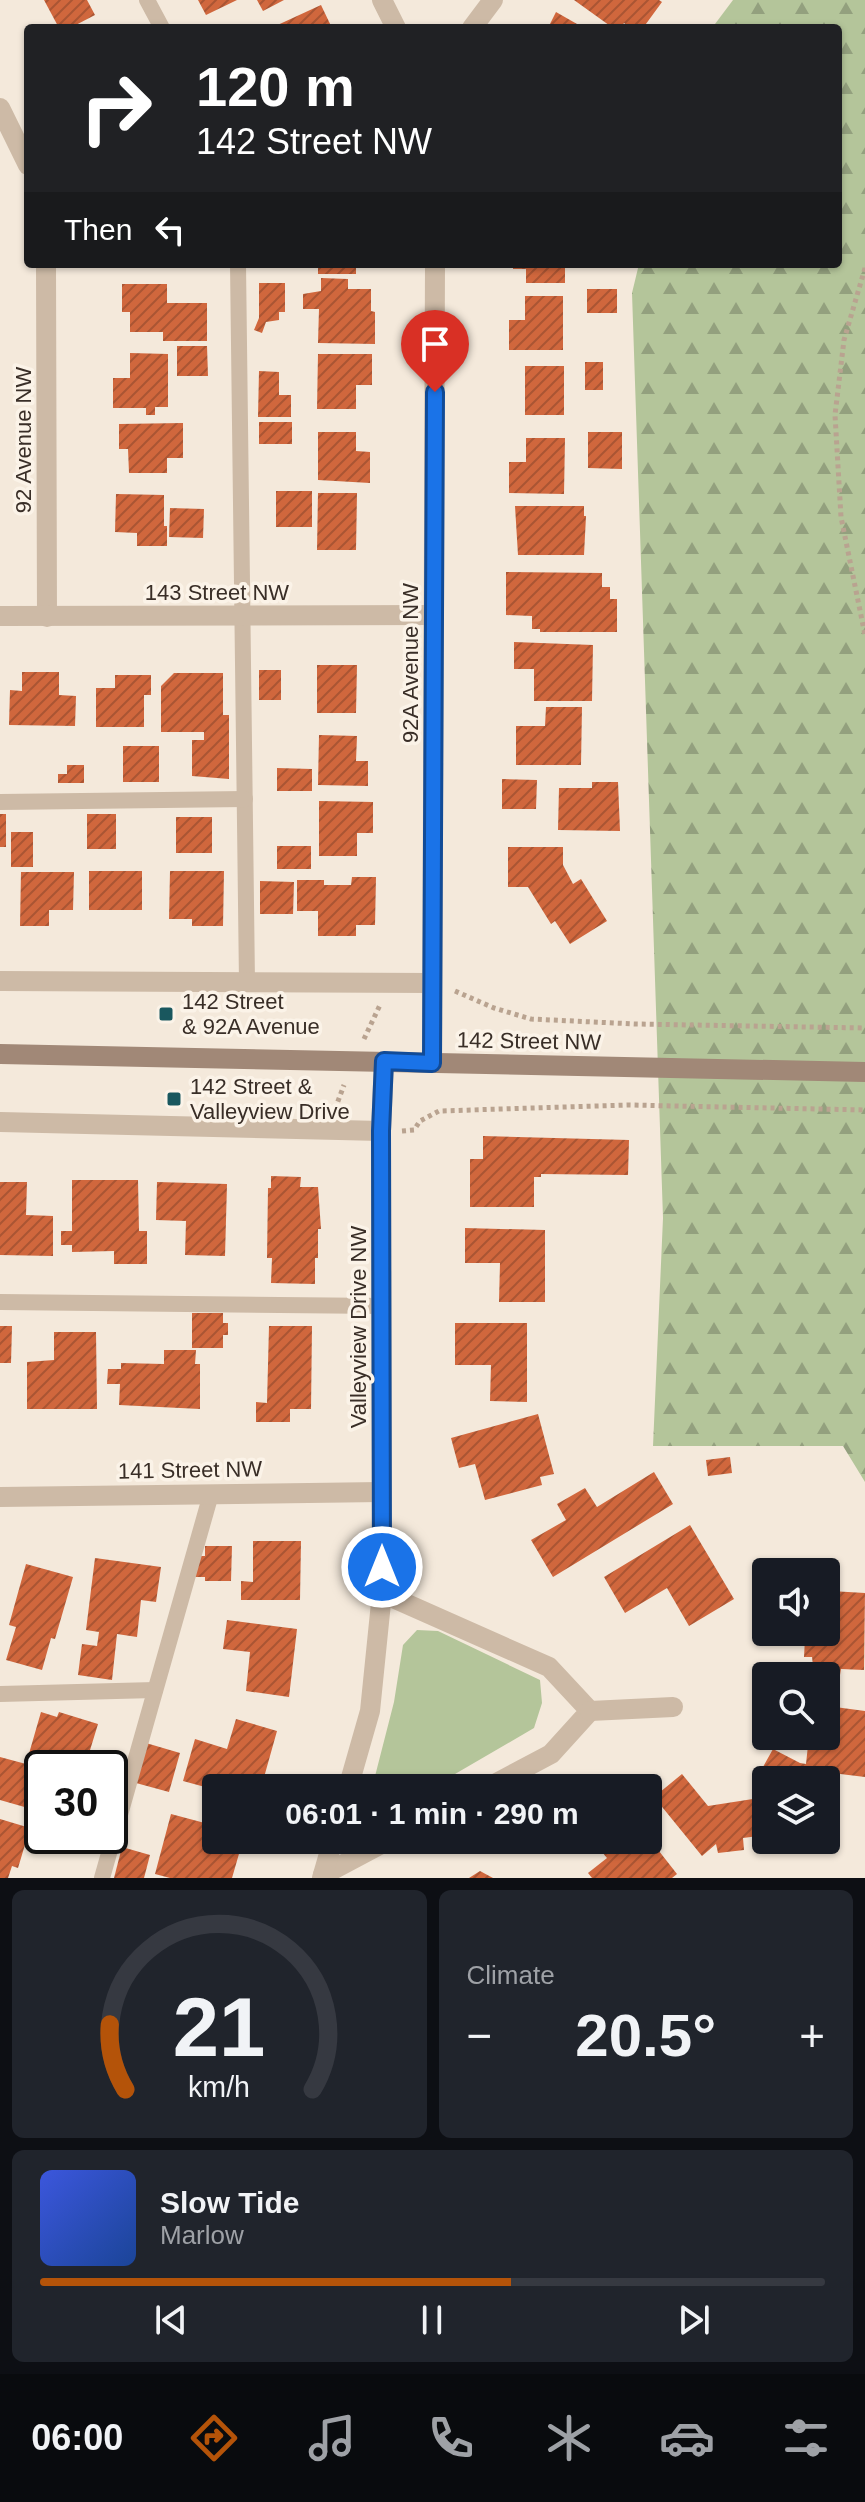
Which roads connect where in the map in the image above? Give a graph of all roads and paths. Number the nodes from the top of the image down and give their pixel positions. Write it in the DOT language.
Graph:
graph roads {
  1 [pos="147,0"];
  2 [pos="382,0"];
  3 [pos="493,0"];
  4 [pos="160,24"];
  5 [pos="394,24"];
  6 [pos="475,24"];
  7 [pos="0,108"];
  8 [pos="24,157"];
  9 [pos="46,268"];
  10 [pos="238,268"];
  11 [pos="435,268"];
  12 [pos="865,268"];
  13 [pos="434,615"];
  14 [pos="0,616"];
  15 [pos="244,616"];
  16 [pos="47,617"];
  17 [pos="865,635"];
  18 [pos="245,799"];
  19 [pos="0,802"];
  20 [pos="0,981"];
  21 [pos="247,983"];
  22 [pos="432,983"];
  23 [pos="865,1028"];
  24 [pos="0,1054"];
  25 [pos="384,1061"];
  26 [pos="432,1063"];
  27 [pos="865,1072"];
  28 [pos="865,1110"];
  29 [pos="0,1122"];
  30 [pos="381,1131"];
  31 [pos="0,1302"];
  32 [pos="382,1306"];
  33 [pos="381,1492"];
  34 [pos="211,1494"];
  35 [pos="0,1497"];
  36 [pos="382,1593"];
  37 [pos="155,1690"];
  38 [pos="0,1694"];
  39 [pos="673,1707"];
  40 [pos="590,1711"];
  41 [pos="352,1774"];
  42 [pos="513,1774"];
  43 [pos="329,1854"];
  44 [pos="364,1854"];
  45 [pos="322,1877"];
  46 [pos="102,1878"];
  1 -- 4 [label="lane"];
  2 -- 5 [label="street"];
  3 -- 6 [label="street"];
  7 -- 8 [label="street"];
  9 -- 16 [label="street, 92 Avenue NW"];
  10 -- 15 [label="lane"];
  11 -- 13 [label="street, 92A Avenue NW"];
  12 -- 17 [label="path"];
  13 -- 15 [label="street, 143 Street NW"];
  13 -- 22 [label="street, 92A Avenue NW"];
  14 -- 16 [label="street, 143 Street NW"];
  15 -- 16 [label="street, 143 Street NW"];
  15 -- 18 [label="lane"];
  18 -- 19 [label="lane"];
  18 -- 21 [label="lane"];
  20 -- 21 [label="street"];
  21 -- 22 [label="street"];
  22 -- 23 [label="path"];
  22 -- 26 [label="street, 92A Avenue NW"];
  24 -- 25 [label="main road, 142 Street NW"];
  25 -- 26 [label="main road, 142 Street NW"];
  25 -- 30 [label="street, Valleyview Drive NW"];
  26 -- 27 [label="main road, 142 Street NW"];
  28 -- 30 [label="path"];
  29 -- 30 [label="street"];
  30 -- 32 [label="street, Valleyview Drive NW"];
  31 -- 32 [label="lane"];
  32 -- 33 [label="street, Valleyview Drive NW"];
  33 -- 34 [label="street, 141 Street NW"];
  33 -- 36 [label="street, Valleyview Drive NW"];
  34 -- 35 [label="street, 141 Street NW"];
  34 -- 37 [label="lane"];
  36 -- 40 [label="street"];
  36 -- 41 [label="street, Valleyview Drive NW"];
  37 -- 38 [label="lane"];
  37 -- 46 [label="lane"];
  39 -- 40 [label="street"];
  40 -- 42 [label="street"];
  43 -- 45 [label="street"];
  44 -- 45 [label="street"];
}
